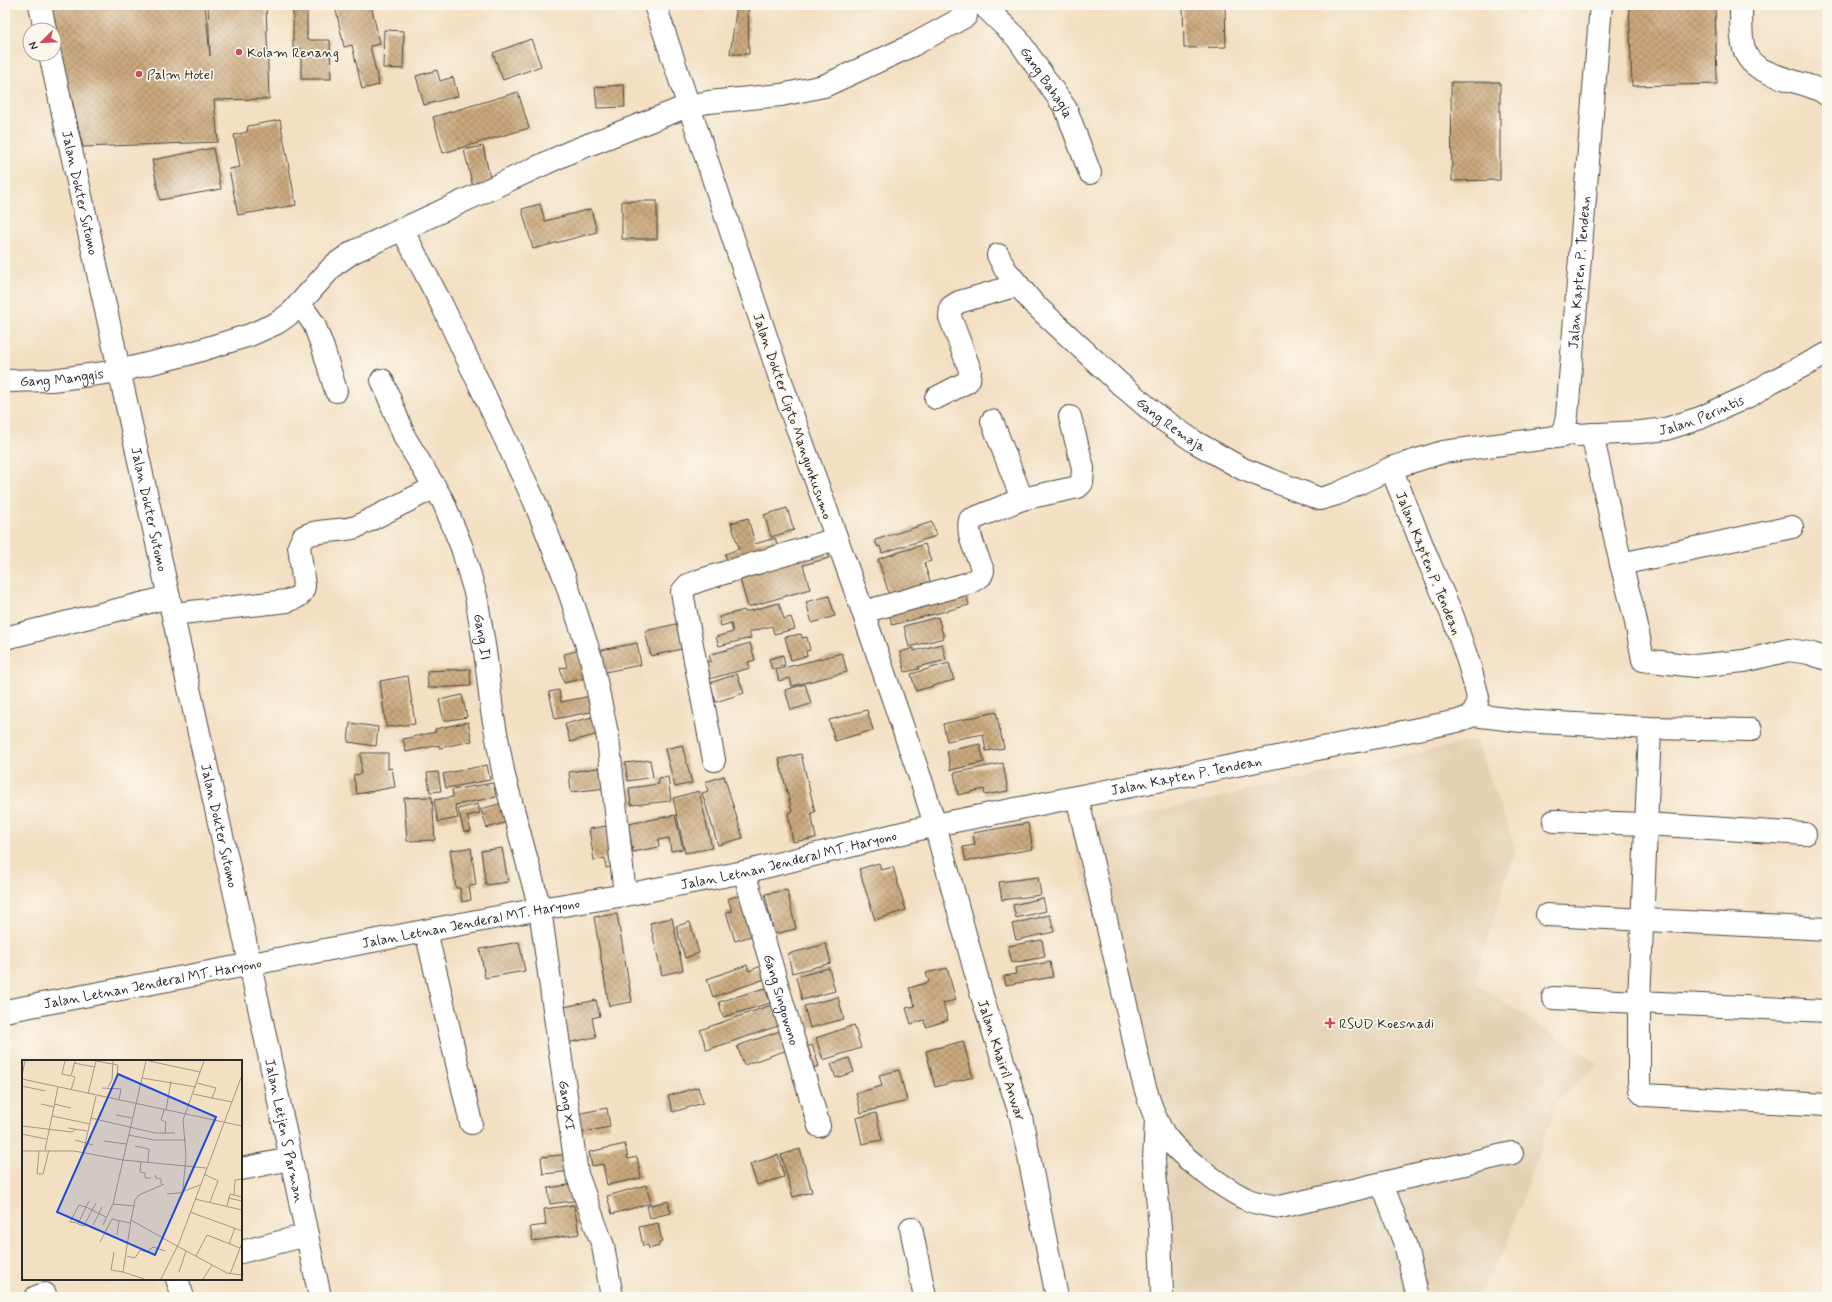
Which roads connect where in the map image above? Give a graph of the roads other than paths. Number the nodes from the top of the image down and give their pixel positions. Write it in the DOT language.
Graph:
graph roads {
  1 [pos="40,5"];
  2 [pos="655,5"];
  3 [pos="1601,5"];
  4 [pos="1740,5"];
  5 [pos="975,11"];
  6 [pos="43,22"];
  7 [pos="52,62"];
  8 [pos="1827,95"];
  9 [pos="688,106"];
  10 [pos="1090,173"];
  11 [pos="402,229"];
  12 [pos="998,255"];
  13 [pos="1018,286"];
  14 [pos="300,304"];
  15 [pos="1827,354"];
  16 [pos="119,371"];
  17 [pos="5,380"];
  18 [pos="382,380"];
  19 [pos="336,391"];
  20 [pos="936,398"];
  21 [pos="1070,417"];
  22 [pos="992,421"];
  23 [pos="1592,434"];
  24 [pos="1563,436"];
  25 [pos="1391,468"];
  26 [pos="435,487"];
  27 [pos="1022,499"];
  28 [pos="1792,527"];
  29 [pos="836,539"];
  30 [pos="1621,564"];
  31 [pos="171,605"];
  32 [pos="863,612"];
  33 [pos="5,638"];
  34 [pos="1827,659"];
  35 [pos="1482,716"];
  36 [pos="1650,728"];
  37 [pos="1751,730"];
  38 [pos="714,760"];
  39 [pos="1077,797"];
  40 [pos="1554,821"];
  41 [pos="1646,824"];
  42 [pos="935,825"];
  43 [pos="1805,834"];
  44 [pos="744,872"];
  45 [pos="626,895"];
  46 [pos="540,909"];
  47 [pos="1547,915"];
  48 [pos="1642,920"];
  49 [pos="1827,929"];
  50 [pos="426,931"];
  51 [pos="250,964"];
  52 [pos="1553,998"];
  53 [pos="1639,1002"];
  54 [pos="5,1010"];
  55 [pos="1827,1011"];
  56 [pos="1827,1105"];
  57 [pos="1156,1119"];
  58 [pos="471,1123"];
  59 [pos="819,1126"];
  60 [pos="1512,1153"];
  61 [pos="290,1159"];
  62 [pos="242,1169"];
  63 [pos="1382,1184"];
  64 [pos="911,1228"];
  65 [pos="307,1235"];
  66 [pos="242,1252"];
  67 [pos="178,1280"];
  68 [pos="183,1297"];
  69 [pos="320,1297"];
  70 [pos="612,1297"];
  71 [pos="925,1297"];
  72 [pos="1057,1297"];
  73 [pos="1162,1297"];
  74 [pos="1418,1297"];
  1 -- 6 [label="street"];
  2 -- 9 [label="street, Jalan Dokter Cipto Mangunkusumo"];
  3 -- 24 [label="street, Jalan Kapten P. Tendean"];
  4 -- 8 [label="street"];
  5 -- 9 [label="street, Gang Manggis"];
  5 -- 10 [label="street, Gang Bahagia"];
  7 -- 16 [label="street, Jalan Dokter Sutomo"];
  9 -- 11 [label="street, Gang Manggis"];
  9 -- 29 [label="street, Jalan Dokter Cipto Mangunkusumo"];
  11 -- 14 [label="street, Gang Manggis"];
  11 -- 45 [label="street"];
  12 -- 13 [label="street, Gang Remaja"];
  13 -- 20 [label="street"];
  13 -- 25 [label="street, Gang Remaja"];
  14 -- 16 [label="street, Gang Manggis"];
  14 -- 19 [label="street"];
  15 -- 23 [label="street, Jalan Perintis"];
  16 -- 17 [label="street, Gang Manggis"];
  16 -- 31 [label="street, Jalan Dokter Sutomo"];
  18 -- 26 [label="street, Gang II"];
  21 -- 27 [label="street"];
  22 -- 27 [label="street"];
  23 -- 24 [label="street, Jalan Perintis"];
  23 -- 30 [label="street"];
  24 -- 25 [label="street"];
  25 -- 35 [label="street, Jalan Kapten P. Tendean"];
  26 -- 31 [label="street"];
  26 -- 46 [label="street, Gang II"];
  27 -- 32 [label="street"];
  28 -- 30 [label="street"];
  29 -- 32 [label="street, Jalan Dokter Cipto Mangunkusumo"];
  29 -- 38 [label="street"];
  30 -- 34 [label="street"];
  31 -- 33 [label="street"];
  31 -- 51 [label="street, Jalan Dokter Sutomo"];
  32 -- 42 [label="street, Jalan Dokter Cipto Mangunkusumo"];
  35 -- 36 [label="street"];
  35 -- 39 [label="street, Jalan Kapten P. Tendean"];
  36 -- 37 [label="street"];
  36 -- 41 [label="street"];
  39 -- 42 [label="street, Jalan Kapten P. Tendean"];
  39 -- 57 [label="street"];
  40 -- 41 [label="street"];
  41 -- 43 [label="street"];
  41 -- 48 [label="street"];
  42 -- 44 [label="street, Jalan Letnan Jenderal MT. Haryono"];
  42 -- 72 [label="street, Jalan Khairil Anwar"];
  44 -- 45 [label="street, Jalan Letnan Jenderal MT. Haryono"];
  44 -- 59 [label="street, Gang Singowono"];
  45 -- 46 [label="street, Jalan Letnan Jenderal MT. Haryono"];
  46 -- 50 [label="street, Jalan Letnan Jenderal MT. Haryono"];
  46 -- 70 [label="street, Gang XI"];
  47 -- 48 [label="street"];
  48 -- 49 [label="street"];
  48 -- 53 [label="street"];
  50 -- 51 [label="street, Jalan Letnan Jenderal MT. Haryono"];
  50 -- 58 [label="street"];
  51 -- 54 [label="street, Jalan Letnan Jenderal MT. Haryono"];
  51 -- 61 [label="street, Jalan Letjen S Parman"];
  52 -- 53 [label="street"];
  53 -- 55 [label="street"];
  53 -- 56 [label="street"];
  57 -- 63 [label="street"];
  57 -- 73 [label="street"];
  60 -- 63 [label="street"];
  61 -- 62 [label="street"];
  61 -- 65 [label="street, Jalan Letjen S Parman"];
  63 -- 74 [label="street"];
  64 -- 71 [label="street"];
  65 -- 66 [label="street"];
  65 -- 69 [label="street, Jalan Letjen S Parman"];
  67 -- 68 [label="street"];
}
